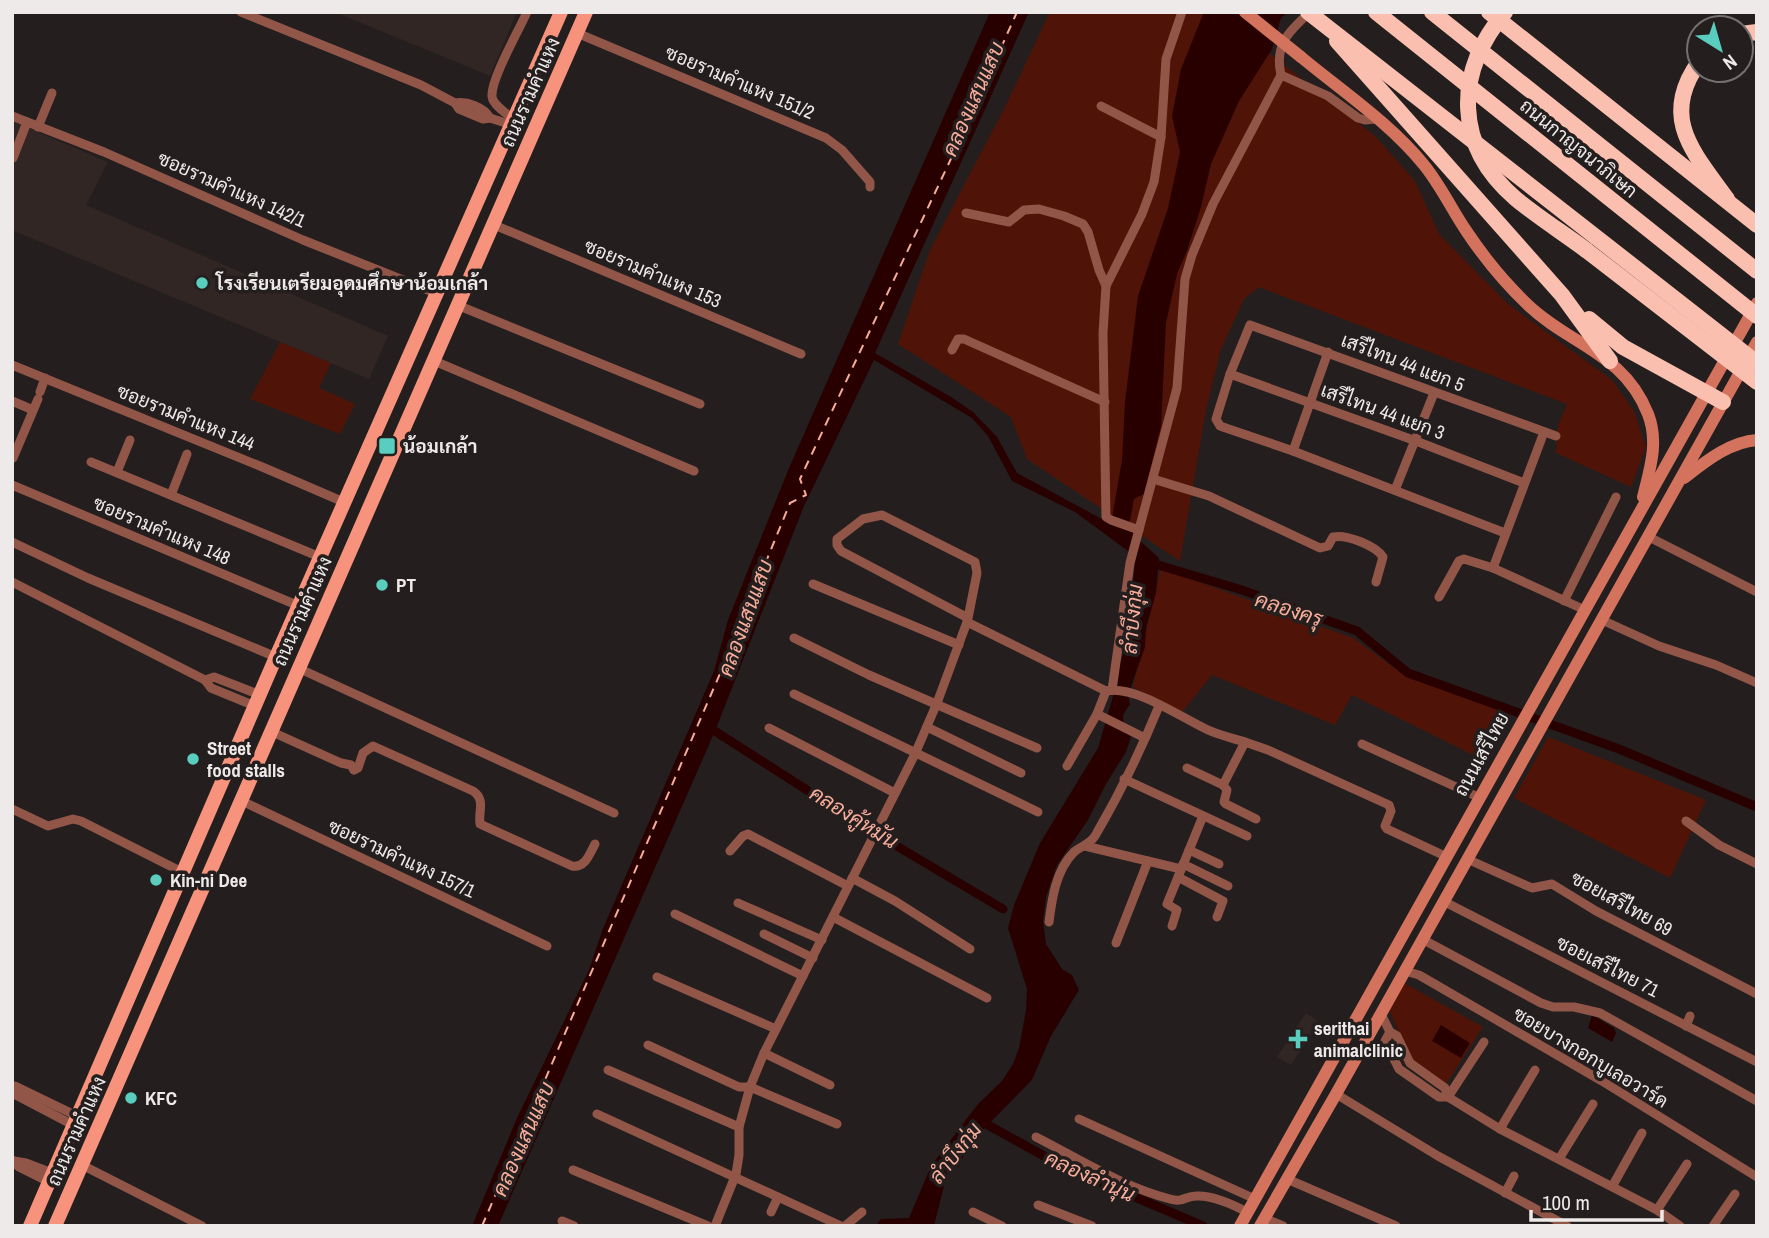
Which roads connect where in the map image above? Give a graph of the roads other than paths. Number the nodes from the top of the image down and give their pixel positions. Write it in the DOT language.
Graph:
graph roads {
  1 [pos="241,12"];
  2 [pos="527,12"];
  3 [pos="561,12"];
  4 [pos="586,12"];
  5 [pos="1182,12"];
  6 [pos="1245,12"];
  7 [pos="1376,12"];
  8 [pos="1432,12"];
  9 [pos="1489,12"];
  10 [pos="1505,12"];
  11 [pos="1312,15"];
  12 [pos="577,33"];
  13 [pos="1281,75"];
  14 [pos="1686,84"];
  15 [pos="52,93"];
  16 [pos="1101,106"];
  17 [pos="12,116"];
  18 [pos="1376,119"];
  19 [pos="27,122"];
  20 [pos="513,123"];
  21 [pos="38,127"];
  22 [pos="1161,138"];
  23 [pos="13,158"];
  24 [pos="870,187"];
  25 [pos="1734,207"];
  26 [pos="965,214"];
  27 [pos="492,224"];
  28 [pos="1757,225"];
  29 [pos="1757,271"];
  30 [pos="1106,286"];
  31 [pos="438,294"];
  32 [pos="1562,295"];
  33 [pos="1757,303"];
  34 [pos="457,305"];
  35 [pos="1757,316"];
  36 [pos="1757,342"];
  37 [pos="952,350"];
  38 [pos="1328,352"];
  39 [pos="801,354"];
  40 [pos="432,360"];
  41 [pos="1610,361"];
  42 [pos="1757,363"];
  43 [pos="12,365"];
  44 [pos="1230,374"];
  45 [pos="45,378"];
  46 [pos="1757,382"];
  47 [pos="1706,392"];
  48 [pos="1434,393"];
  49 [pos="12,401"];
  50 [pos="1105,402"];
  51 [pos="1723,402"];
  52 [pos="1311,403"];
  53 [pos="700,404"];
  54 [pos="33,410"];
  55 [pos="1544,432"];
  56 [pos="1556,436"];
  57 [pos="130,440"];
  58 [pos="1416,440"];
  59 [pos="1757,440"];
  60 [pos="1293,451"];
  61 [pos="187,454"];
  62 [pos="13,458"];
  63 [pos="91,461"];
  64 [pos="694,471"];
  65 [pos="117,472"];
  66 [pos="1153,479"];
  67 [pos="1679,482"];
  68 [pos="1524,483"];
  69 [pos="12,485"];
  70 [pos="1395,490"];
  71 [pos="171,495"];
  72 [pos="1616,497"];
  73 [pos="345,503"];
  74 [pos="1637,517"];
  75 [pos="1137,530"];
  76 [pos="1505,533"];
  77 [pos="1649,537"];
  78 [pos="12,542"];
  79 [pos="320,557"];
  80 [pos="1493,568"];
  81 [pos="12,582"];
  82 [pos="1376,582"];
  83 [pos="813,584"];
  84 [pos="1757,592"];
  85 [pos="1440,597"];
  86 [pos="1564,601"];
  87 [pos="299,606"];
  88 [pos="1585,610"];
  89 [pos="968,620"];
  90 [pos="1602,620"];
  91 [pos="794,638"];
  92 [pos="959,645"];
  93 [pos="276,657"];
  94 [pos="298,667"];
  95 [pos="1757,683"];
  96 [pos="1111,690"];
  97 [pos="794,694"];
  98 [pos="258,700"];
  99 [pos="937,703"];
  100 [pos="1159,706"];
  101 [pos="1101,716"];
  102 [pos="927,727"];
  103 [pos="769,728"];
  104 [pos="270,731"];
  105 [pos="1145,738"];
  106 [pos="1245,742"];
  107 [pos="1362,744"];
  108 [pos="1037,748"];
  109 [pos="915,754"];
  110 [pos="1067,766"];
  111 [pos="1187,768"];
  112 [pos="1021,773"];
  113 [pos="1124,779"];
  114 [pos="1223,785"];
  115 [pos="895,793"];
  116 [pos="1478,797"];
  117 [pos="242,801"];
  118 [pos="12,809"];
  119 [pos="1038,812"];
  120 [pos="614,813"];
  121 [pos="1203,816"];
  122 [pos="1256,819"];
  123 [pos="1686,821"];
  124 [pos="1247,836"];
  125 [pos="595,844"];
  126 [pos="1085,846"];
  127 [pos="1189,850"];
  128 [pos="730,851"];
  129 [pos="1445,856"];
  130 [pos="1467,859"];
  131 [pos="1148,861"];
  132 [pos="1219,864"];
  133 [pos="1757,864"];
  134 [pos="1180,870"];
  135 [pos="184,873"];
  136 [pos="850,882"];
  137 [pos="1228,886"];
  138 [pos="1443,901"];
  139 [pos="738,903"];
  140 [pos="675,914"];
  141 [pos="833,917"];
  142 [pos="1217,917"];
  143 [pos="163,919"];
  144 [pos="1049,922"];
  145 [pos="1172,926"];
  146 [pos="186,930"];
  147 [pos="764,934"];
  148 [pos="1422,939"];
  149 [pos="822,940"];
  150 [pos="1116,943"];
  151 [pos="547,946"];
  152 [pos="150,947"];
  153 [pos="970,949"];
  154 [pos="813,958"];
  155 [pos="172,961"];
  156 [pos="1388,963"];
  157 [pos="1405,971"];
  158 [pos="803,976"];
  159 [pos="657,977"];
  160 [pos="1757,995"];
  161 [pos="987,998"];
  162 [pos="1381,1014"];
  163 [pos="1690,1016"];
  164 [pos="1686,1026"];
  165 [pos="776,1029"];
  166 [pos="1390,1032"];
  167 [pos="1484,1042"];
  168 [pos="648,1045"];
  169 [pos="764,1053"];
  170 [pos="1757,1062"];
  171 [pos="1410,1063"];
  172 [pos="1399,1069"];
  173 [pos="608,1070"];
  174 [pos="1535,1070"];
  175 [pos="830,1085"];
  176 [pos="12,1087"];
  177 [pos="750,1087"];
  178 [pos="12,1093"];
  179 [pos="1336,1094"];
  180 [pos="1448,1097"];
  181 [pos="1757,1101"];
  182 [pos="1593,1104"];
  183 [pos="597,1114"];
  184 [pos="1079,1119"];
  185 [pos="75,1121"];
  186 [pos="837,1124"];
  187 [pos="739,1127"];
  188 [pos="1500,1129"];
  189 [pos="1642,1133"];
  190 [pos="1036,1137"];
  191 [pos="1559,1159"];
  192 [pos="13,1160"];
  193 [pos="1687,1164"];
  194 [pos="82,1165"];
  195 [pos="573,1170"];
  196 [pos="1514,1176"];
  197 [pos="1757,1177"];
  198 [pos="51,1178"];
  199 [pos="734,1178"];
  200 [pos="1287,1179"];
  201 [pos="1613,1185"];
  202 [pos="1505,1193"];
  203 [pos="1735,1195"];
  204 [pos="778,1197"];
  205 [pos="1255,1199"];
  206 [pos="1038,1205"];
  207 [pos="1657,1210"];
  208 [pos="771,1212"];
  209 [pos="862,1212"];
  210 [pos="973,1212"];
  211 [pos="1247,1212"];
  212 [pos="562,1221"];
  213 [pos="1262,1222"];
  214 [pos="30,1226"];
  215 [pos="55,1226"];
  216 [pos="202,1226"];
  217 [pos="574,1226"];
  218 [pos="708,1226"];
  219 [pos="715,1226"];
  220 [pos="843,1226"];
  221 [pos="1002,1226"];
  222 [pos="1092,1226"];
  223 [pos="1240,1226"];
  224 [pos="1283,1226"];
  225 [pos="1396,1226"];
  226 [pos="1567,1226"];
  227 [pos="1680,1226"];
  228 [pos="1713,1226"];
  1 -- 20 [label="street"];
  2 -- 20 [label="street, ถนนรามคำแหง"];
  3 -- 20 [label="main road, ถนนรามคำแหง"];
  4 -- 12 [label="main road, ถนนรามคำแหง"];
  5 -- 22 [label="street"];
  6 -- 18 [label="main road, bridge"];
  7 -- 35 [label="highway, ถนนกาญจนาภิเษก, bridge"];
  8 -- 29 [label="highway, ถนนกาญจนาภิเษก, bridge"];
  9 -- 25 [label="highway, bridge"];
  10 -- 46 [label="highway, bridge"];
  11 -- 13 [label="street"];
  11 -- 32 [label="highway, bridge"];
  11 -- 42 [label="highway, bridge"];
  12 -- 24 [label="street, ซอยรามคำแหง 151/2"];
  12 -- 27 [label="main road, ถนนรามคำแหง"];
  13 -- 18 [label="street"];
  13 -- 66 [label="street"];
  14 -- 25 [label="highway, bridge"];
  15 -- 21 [label="street"];
  16 -- 22 [label="street"];
  17 -- 19 [label="street, ซอยรามคำแหง 142/1"];
  18 -- 41 [label="main road"];
  19 -- 21 [label="street, ซอยรามคำแหง 142/1"];
  19 -- 23 [label="street"];
  20 -- 31 [label="main road, ถนนรามคำแหง"];
  21 -- 31 [label="street, ซอยรามคำแหง 142/1"];
  22 -- 30 [label="street"];
  25 -- 28 [label="highway, bridge"];
  26 -- 30 [label="street"];
  27 -- 34 [label="main road, ถนนรามคำแหง"];
  27 -- 39 [label="street, ซอยรามคำแหง 153"];
  30 -- 50 [label="street"];
  31 -- 73 [label="main road, ถนนรามคำแหง"];
  32 -- 41 [label="highway"];
  32 -- 47 [label="highway"];
  33 -- 47 [label="main road, ถนนเสรีไทย"];
  34 -- 40 [label="main road, ถนนรามคำแหง"];
  34 -- 53 [label="street"];
  36 -- 51 [label="main road, ถนนเสรีไทย"];
  37 -- 50 [label="street"];
  38 -- 44 [label="street, เสรีไทน 44 แยก 5"];
  38 -- 48 [label="street, เสรีไทน 44 แยก 5"];
  38 -- 52 [label="street"];
  40 -- 64 [label="street"];
  40 -- 94 [label="main road, ถนนรามคำแหง"];
  41 -- 74 [label="main road"];
  43 -- 45 [label="street, ซอยรามคำแหง 144"];
  44 -- 52 [label="street, เสรีไทน 44 แยก 3"];
  44 -- 60 [label="street"];
  45 -- 54 [label="street"];
  45 -- 73 [label="street, ซอยรามคำแหง 144"];
  47 -- 51 [label="highway"];
  47 -- 74 [label="main road, ถนนเสรีไทย"];
  48 -- 55 [label="street, เสรีไทน 44 แยก 5"];
  48 -- 58 [label="street"];
  49 -- 54 [label="street"];
  50 -- 75 [label="street"];
  51 -- 67 [label="main road, ถนนเสรีไทย"];
  52 -- 58 [label="street, เสรีไทน 44 แยก 3"];
  52 -- 60 [label="street"];
  54 -- 62 [label="street"];
  55 -- 56 [label="street, เสรีไทน 44 แยก 5"];
  55 -- 68 [label="street"];
  57 -- 65 [label="street"];
  58 -- 68 [label="street, เสรีไทน 44 แยก 3"];
  58 -- 70 [label="street"];
  59 -- 67 [label="main road"];
  60 -- 70 [label="street"];
  61 -- 71 [label="street"];
  63 -- 65 [label="street"];
  65 -- 71 [label="street"];
  66 -- 75 [label="street"];
  66 -- 82 [label="street"];
  67 -- 77 [label="main road, ถนนเสรีไทย"];
  68 -- 76 [label="street"];
  69 -- 87 [label="street, ซอยรามคำแหง 148"];
  70 -- 76 [label="street"];
  71 -- 79 [label="street"];
  72 -- 86 [label="street"];
  73 -- 79 [label="main road, ถนนรามคำแหง"];
  74 -- 88 [label="main road, ถนนเสรีไทย"];
  75 -- 96 [label="street"];
  76 -- 80 [label="street"];
  77 -- 84 [label="street"];
  77 -- 90 [label="main road, ถนนเสรีไทย"];
  78 -- 93 [label="street"];
  79 -- 87 [label="main road, ถนนรามคำแหง"];
  80 -- 85 [label="street"];
  80 -- 86 [label="street"];
  81 -- 98 [label="street"];
  83 -- 92 [label="street"];
  86 -- 88 [label="street"];
  87 -- 93 [label="main road, ถนนรามคำแหง"];
  88 -- 116 [label="main road, ถนนเสรีไทย"];
  89 -- 89 [label="street"];
  89 -- 92 [label="street"];
  89 -- 96 [label="street"];
  90 -- 95 [label="street"];
  90 -- 130 [label="main road, ถนนเสรีไทย"];
  91 -- 99 [label="street"];
  92 -- 99 [label="street"];
  93 -- 98 [label="main road, ถนนรามคำแหง"];
  94 -- 104 [label="main road, ถนนรามคำแหง"];
  94 -- 120 [label="street"];
  96 -- 100 [label="street"];
  96 -- 101 [label="street"];
  97 -- 109 [label="street"];
  98 -- 135 [label="main road, ถนนรามคำแหง"];
  99 -- 102 [label="street"];
  99 -- 108 [label="street"];
  100 -- 105 [label="street"];
  100 -- 106 [label="street"];
  101 -- 105 [label="street"];
  101 -- 110 [label="street"];
  102 -- 109 [label="street"];
  102 -- 112 [label="street"];
  103 -- 115 [label="street"];
  104 -- 117 [label="main road, ถนนรามคำแหง"];
  104 -- 125 [label="street"];
  105 -- 113 [label="street"];
  106 -- 114 [label="street"];
  106 -- 129 [label="street"];
  107 -- 116 [label="street"];
  109 -- 115 [label="street"];
  109 -- 119 [label="street"];
  111 -- 114 [label="street"];
  113 -- 121 [label="street"];
  113 -- 126 [label="street"];
  114 -- 122 [label="street"];
  115 -- 136 [label="street"];
  116 -- 129 [label="main road, ถนนเสรีไทย"];
  117 -- 146 [label="main road, ถนนรามคำแหง"];
  117 -- 151 [label="street, ซอยรามคำแหง 157/1"];
  118 -- 135 [label="street"];
  121 -- 124 [label="street"];
  121 -- 127 [label="street"];
  123 -- 133 [label="street"];
  126 -- 131 [label="street"];
  126 -- 144 [label="street"];
  127 -- 132 [label="street"];
  127 -- 134 [label="street"];
  128 -- 136 [label="street"];
  129 -- 156 [label="main road, ถนนเสรีไทย"];
  130 -- 138 [label="main road, ถนนเสรีไทย"];
  130 -- 160 [label="street, ซอยเสรีไทย 69"];
  131 -- 134 [label="street"];
  131 -- 150 [label="street"];
  134 -- 137 [label="street"];
  134 -- 142 [label="street"];
  134 -- 145 [label="street"];
  135 -- 143 [label="main road, ถนนรามคำแหง"];
  136 -- 141 [label="street"];
  136 -- 153 [label="street"];
  138 -- 148 [label="main road, ถนนเสรีไทย"];
  138 -- 164 [label="street, ซอยเสรีไทย 71"];
  139 -- 149 [label="street"];
  140 -- 158 [label="street"];
  141 -- 149 [label="street"];
  141 -- 161 [label="street"];
  143 -- 146 [label="main road"];
  143 -- 152 [label="main road, ถนนรามคำแหง"];
  146 -- 155 [label="main road, ถนนรามคำแหง"];
  147 -- 154 [label="street"];
  148 -- 157 [label="main road, ถนนเสรีไทย"];
  148 -- 181 [label="street"];
  149 -- 154 [label="street"];
  152 -- 155 [label="main road"];
  152 -- 185 [label="main road, ถนนรามคำแหง"];
  154 -- 158 [label="street"];
  155 -- 194 [label="main road, ถนนรามคำแหง"];
  156 -- 157 [label="main road"];
  156 -- 205 [label="main road, ถนนเสรีไทย"];
  157 -- 162 [label="main road, ถนนเสรีไทย"];
  157 -- 197 [label="street, ซอยบางกอกบูเลอวาร์ด"];
  158 -- 165 [label="street"];
  159 -- 165 [label="street"];
  162 -- 166 [label="street"];
  162 -- 179 [label="main road, ถนนเสรีไทย"];
  163 -- 164 [label="street"];
  164 -- 170 [label="street, ซอยเสรีไทย 71"];
  165 -- 169 [label="street"];
  166 -- 171 [label="street"];
  166 -- 172 [label="street"];
  167 -- 180 [label="street"];
  168 -- 177 [label="street"];
  169 -- 175 [label="street"];
  169 -- 177 [label="street"];
  171 -- 172 [label="street"];
  171 -- 180 [label="street"];
  172 -- 180 [label="street"];
  173 -- 187 [label="street"];
  174 -- 188 [label="street"];
  176 -- 185 [label="street"];
  177 -- 186 [label="street"];
  177 -- 187 [label="street"];
  178 -- 185 [label="street"];
  179 -- 200 [label="main road, ถนนเสรีไทย"];
  179 -- 202 [label="street"];
  180 -- 188 [label="street"];
  182 -- 191 [label="street"];
  183 -- 199 [label="street"];
  184 -- 205 [label="street"];
  185 -- 198 [label="main road, ถนนรามคำแหง"];
  187 -- 199 [label="street"];
  188 -- 191 [label="street"];
  189 -- 201 [label="street"];
  190 -- 211 [label="street"];
  191 -- 201 [label="street"];
  192 -- 198 [label="street"];
  193 -- 207 [label="street"];
  194 -- 215 [label="main road, ถนนรามคำแหง"];
  194 -- 216 [label="street"];
  195 -- 218 [label="street"];
  196 -- 202 [label="street"];
  198 -- 214 [label="main road, ถนนรามคำแหง"];
  199 -- 204 [label="street"];
  199 -- 219 [label="street"];
  200 -- 213 [label="main road, ถนนเสรีไทย"];
  200 -- 225 [label="street"];
  201 -- 207 [label="street"];
  202 -- 226 [label="street"];
  203 -- 228 [label="street"];
  204 -- 208 [label="street"];
  204 -- 220 [label="street"];
  205 -- 211 [label="main road, ถนนเสรีไทย"];
  206 -- 222 [label="street"];
  207 -- 227 [label="street"];
  209 -- 220 [label="street"];
  210 -- 221 [label="street"];
  211 -- 223 [label="main road, ถนนเสรีไทย"];
  212 -- 217 [label="street"];
  213 -- 224 [label="street"];
}
